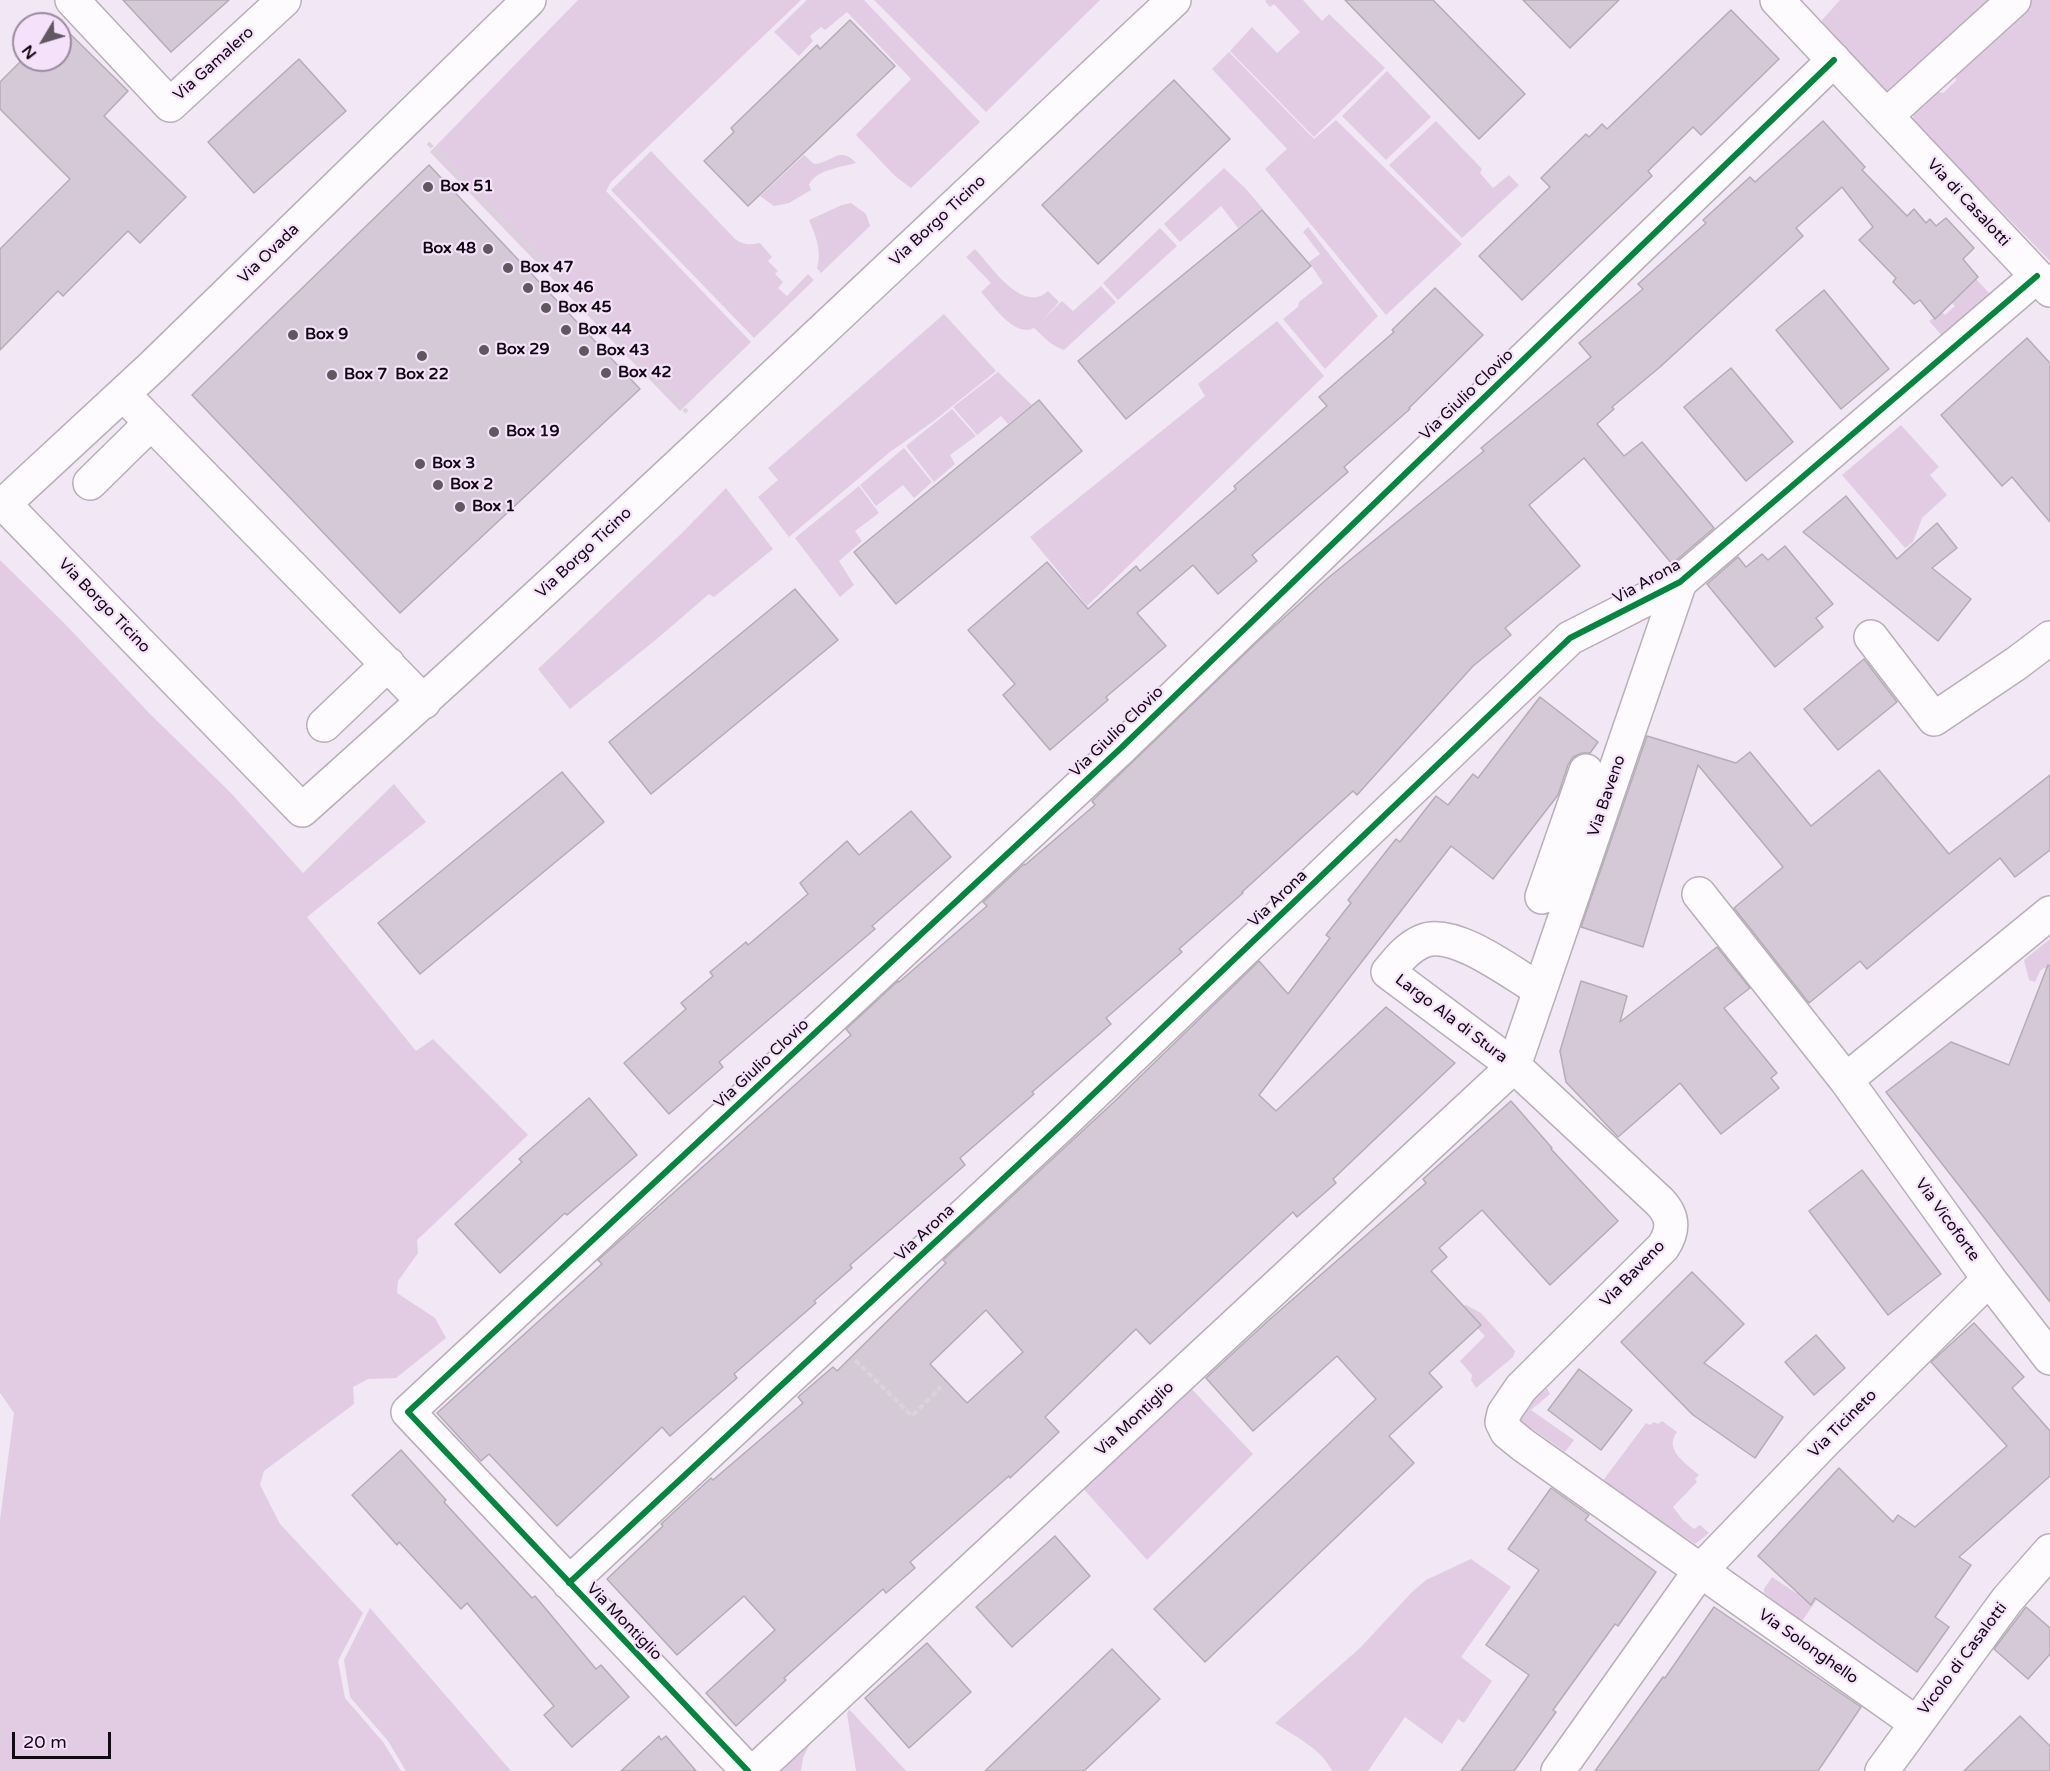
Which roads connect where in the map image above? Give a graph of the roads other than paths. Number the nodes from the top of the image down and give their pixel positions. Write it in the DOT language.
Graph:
graph roads {
  1 [pos="72,0"];
  2 [pos="284,0"];
  3 [pos="529,0"];
  4 [pos="1174,0"];
  5 [pos="1777,0"];
  6 [pos="2014,0"];
  7 [pos="1834,60"];
  8 [pos="1886,116"];
  9 [pos="2043,283"];
  10 [pos="123,394"];
  11 [pos="151,423"];
  12 [pos="90,483"];
  13 [pos="2,503"];
  14 [pos="1680,582"];
  15 [pos="1871,637"];
  16 [pos="2050,638"];
  17 [pos="388,664"];
  18 [pos="424,702"];
  19 [pos="324,725"];
  20 [pos="1586,771"];
  21 [pos="1574,847"];
  22 [pos="1699,894"];
  23 [pos="1542,897"];
  24 [pos="2050,913"];
  25 [pos="1540,990"];
  26 [pos="1514,1066"];
  27 [pos="1846,1080"];
  28 [pos="1989,1279"];
  29 [pos="2050,1359"];
  30 [pos="408,1412"];
  31 [pos="2050,1551"];
  32 [pos="1700,1570"];
  33 [pos="569,1583"];
  34 [pos="1916,1723"];
  35 [pos="748,1771"];
  36 [pos="755,1771"];
  37 [pos="1558,1771"];
  38 [pos="1882,1771"];
  1 -- 2 [label="street, Via Gamalero"];
  3 -- 10 [label="street, Via Ovada"];
  4 -- 18 [label="street, Via Borgo Ticino"];
  5 -- 7 [label="street, Via di Casalotti"];
  6 -- 8 [label="street"];
  7 -- 8 [label="street, Via di Casalotti"];
  7 -- 30 [label="street, Via Giulio Clovio"];
  8 -- 9 [label="street, Via di Casalotti"];
  9 -- 14 [label="street, Via Arona"];
  10 -- 11 [label="street"];
  10 -- 13 [label="street, Via Ovada"];
  11 -- 12 [label="street"];
  11 -- 17 [label="street"];
  13 -- 18 [label="street, Via Borgo Ticino"];
  14 -- 21 [label="street, Via Baveno"];
  14 -- 33 [label="street, Via Arona"];
  15 -- 16 [label="street"];
  17 -- 18 [label="street"];
  17 -- 19 [label="street"];
  20 -- 21 [label="street"];
  21 -- 23 [label="street"];
  21 -- 25 [label="street, Via Baveno"];
  22 -- 27 [label="street, Via Vicoforte"];
  24 -- 27 [label="street"];
  25 -- 26 [label="street, Via Baveno"];
  25 -- 26 [label="street, Largo Ala di Stura"];
  26 -- 32 [label="street, Via Baveno"];
  26 -- 36 [label="street, Via Montiglio"];
  27 -- 28 [label="street, Via Vicoforte"];
  28 -- 29 [label="street, Via Vicoforte"];
  28 -- 32 [label="street, Via Ticineto"];
  30 -- 33 [label="street, Via Montiglio"];
  31 -- 34 [label="street, Vicolo di Casalotti"];
  32 -- 34 [label="street, Via Solonghello"];
  32 -- 37 [label="street"];
  33 -- 35 [label="street, Via Montiglio"];
  34 -- 38 [label="street, Vicolo di Casalotti"];
}
